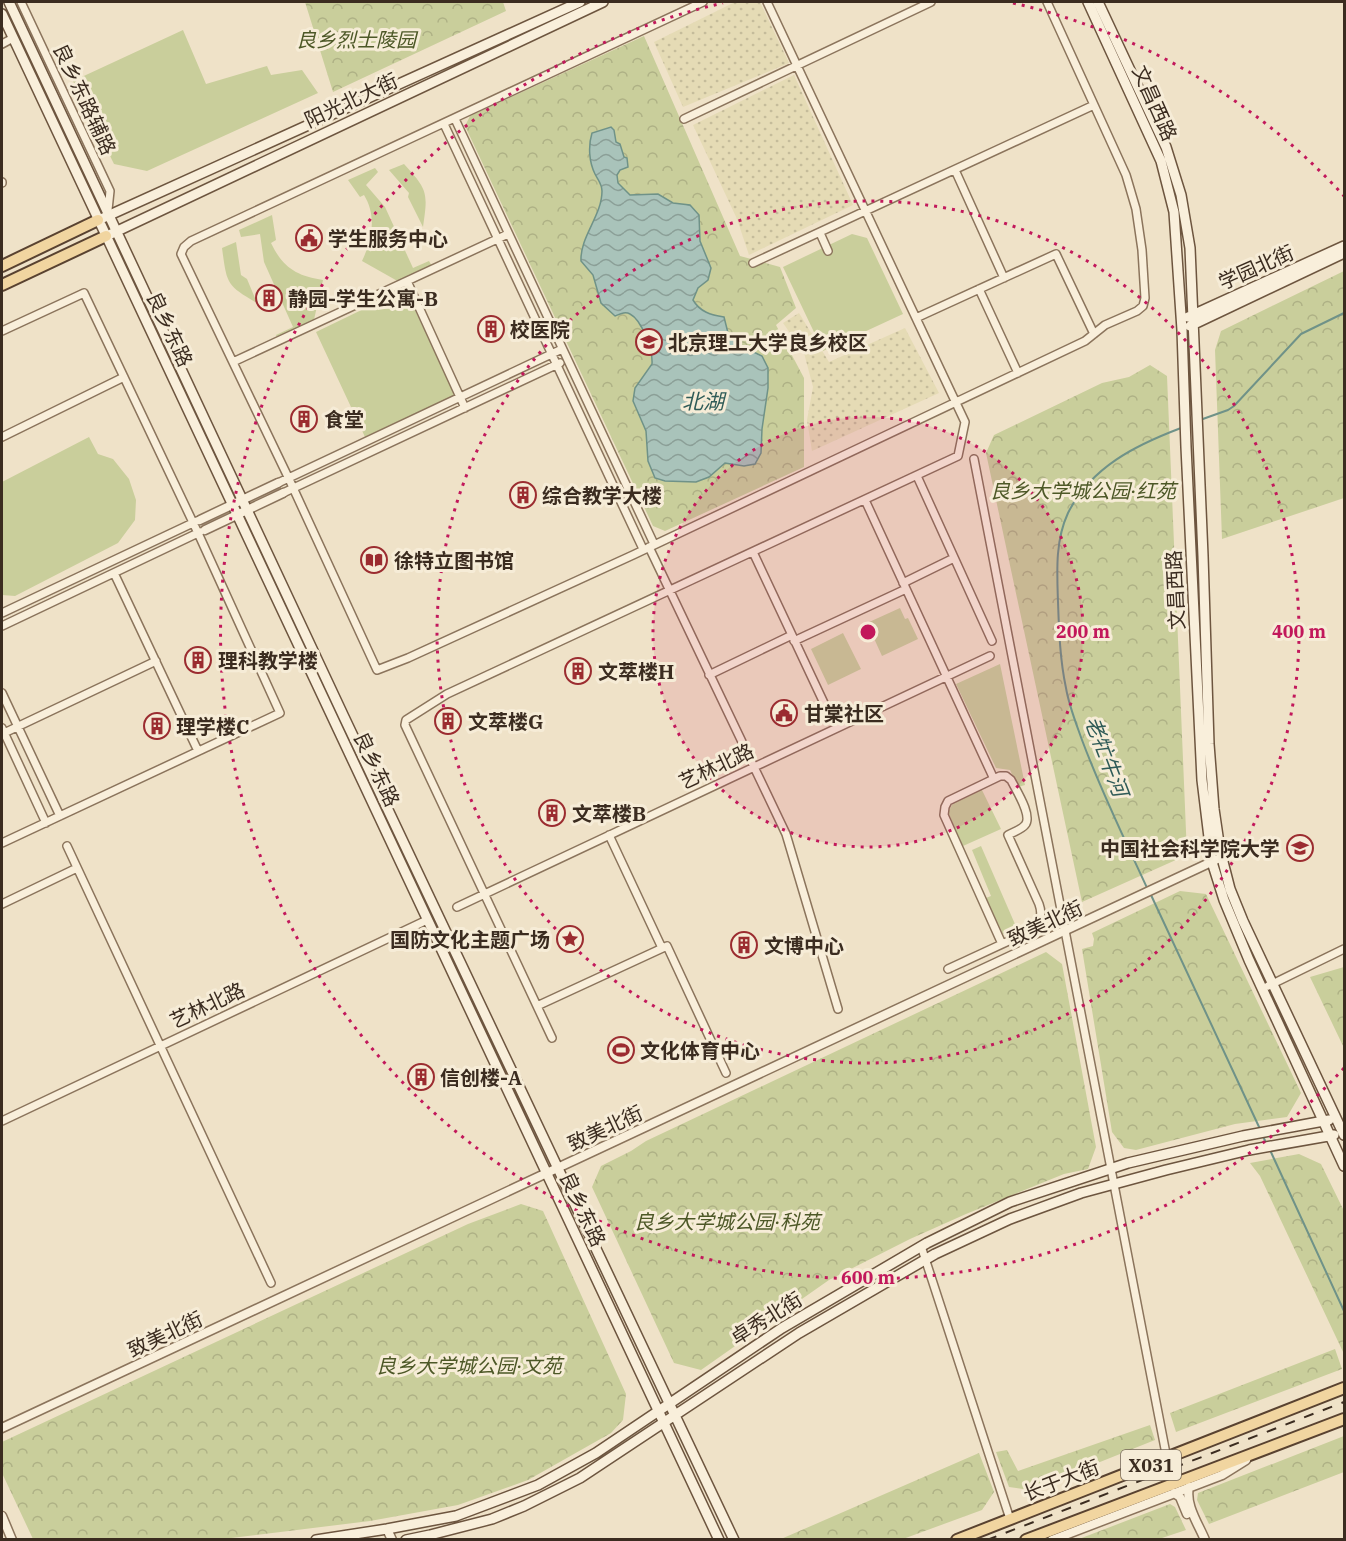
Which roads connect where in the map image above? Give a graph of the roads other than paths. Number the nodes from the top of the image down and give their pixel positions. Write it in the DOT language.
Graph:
graph roads {
  1 [pos="9,2"];
  2 [pos="21,2"];
  3 [pos="580,2"];
  4 [pos="603,2"];
  5 [pos="703,2"];
  6 [pos="767,2"];
  7 [pos="931,2"];
  8 [pos="1047,2"];
  9 [pos="1088,2"];
  10 [pos="1098,2"];
  11 [pos="2,14"];
  12 [pos="13,38"];
  13 [pos="2,44"];
  14 [pos="797,65"];
  15 [pos="1094,105"];
  16 [pos="454,119"];
  17 [pos="684,119"];
  18 [pos="444,124"];
  19 [pos="955,170"];
  20 [pos="866,211"];
  21 [pos="105,216"];
  22 [pos="820,233"];
  23 [pos="111,234"];
  24 [pos="507,234"];
  25 [pos="497,238"];
  26 [pos="1344,246"];
  27 [pos="828,251"];
  28 [pos="1344,254"];
  29 [pos="753,263"];
  30 [pos="2,266"];
  31 [pos="1004,278"];
  32 [pos="407,281"];
  33 [pos="2,285"];
  34 [pos="979,289"];
  35 [pos="916,318"];
  36 [pos="1193,319"];
  37 [pos="1182,325"];
  38 [pos="2,331"];
  39 [pos="1094,334"];
  40 [pos="562,349"];
  41 [pos="552,354"];
  42 [pos="567,360"];
  43 [pos="233,362"];
  44 [pos="556,365"];
  45 [pos="1018,373"];
  46 [pos="124,377"];
  47 [pos="460,398"];
  48 [pos="956,402"];
  49 [pos="465,408"];
  50 [pos="2,437"];
  51 [pos="974,459"];
  52 [pos="917,476"];
  53 [pos="289,478"];
  54 [pos="278,483"];
  55 [pos="293,488"];
  56 [pos="283,494"];
  57 [pos="243,500"];
  58 [pos="865,500"];
  59 [pos="232,505"];
  60 [pos="247,510"];
  61 [pos="237,515"];
  62 [pos="197,522"];
  63 [pos="201,531"];
  64 [pos="649,547"];
  65 [pos="753,552"];
  66 [pos="954,558"];
  67 [pos="114,573"];
  68 [pos="905,586"];
  69 [pos="669,591"];
  70 [pos="2,613"];
  71 [pos="2,626"];
  72 [pos="793,638"];
  73 [pos="992,641"];
  74 [pos="990,656"];
  75 [pos="156,661"];
  76 [pos="709,675"];
  77 [pos="947,676"];
  78 [pos="2,693"];
  79 [pos="831,718"];
  80 [pos="340,719"];
  81 [pos="17,727"];
  82 [pos="2,732"];
  83 [pos="198,751"];
  84 [pos="753,767"];
  85 [pos="993,777"];
  86 [pos="60,816"];
  87 [pos="46,823"];
  88 [pos="609,835"];
  89 [pos="2,843"];
  90 [pos="67,846"];
  91 [pos="1222,857"];
  92 [pos="1212,862"];
  93 [pos="77,868"];
  94 [pos="484,893"];
  95 [pos="2,904"];
  96 [pos="457,906"];
  97 [pos="428,920"];
  98 [pos="1066,932"];
  99 [pos="1002,944"];
  100 [pos="662,948"];
  101 [pos="1344,950"];
  102 [pos="948,969"];
  103 [pos="1273,984"];
  104 [pos="1262,990"];
  105 [pos="537,1006"];
  106 [pos="838,1009"];
  107 [pos="552,1038"];
  108 [pos="160,1046"];
  109 [pos="726,1073"];
  110 [pos="1337,1118"];
  111 [pos="2,1121"];
  112 [pos="1324,1121"];
  113 [pos="1344,1135"];
  114 [pos="1330,1136"];
  115 [pos="1344,1166"];
  116 [pos="558,1168"];
  117 [pos="1110,1168"];
  118 [pos="546,1173"];
  119 [pos="1113,1184"];
  120 [pos="921,1246"];
  121 [pos="925,1260"];
  122 [pos="271,1283"];
  123 [pos="1344,1388"];
  124 [pos="670,1404"];
  125 [pos="658,1413"];
  126 [pos="675,1415"];
  127 [pos="1344,1419"];
  128 [pos="663,1423"];
  129 [pos="2,1428"];
  130 [pos="1260,1451"];
  131 [pos="1167,1459"];
  132 [pos="1189,1487"];
  133 [pos="1174,1493"];
  134 [pos="2,1516"];
  135 [pos="1010,1519"];
  136 [pos="387,1529"];
  137 [pos="12,1539"];
  138 [pos="316,1539"];
  139 [pos="392,1539"];
  140 [pos="406,1539"];
  141 [pos="719,1539"];
  142 [pos="734,1539"];
  143 [pos="957,1539"];
  144 [pos="1026,1539"];
  145 [pos="1052,1539"];
  146 [pos="1199,1539"];
  147 [pos="1205,1539"];
  1 -- 21 [label="main road, 良乡东路"];
  2 -- 21 [label="street, 良乡东路辅路"];
  3 -- 21 [label="main road, 阳光北大街"];
  4 -- 23 [label="main road, 阳光北大街"];
  5 -- 16 [label="street"];
  6 -- 14 [label="street"];
  7 -- 14 [label="street"];
  8 -- 15 [label="street"];
  9 -- 37 [label="main road, 文昌西路"];
  10 -- 36 [label="main road, 文昌西路"];
  11 -- 12 [label="main road, 良乡东路"];
  12 -- 13 [label="street"];
  12 -- 21 [label="main road, 良乡东路"];
  14 -- 17 [label="street"];
  14 -- 20 [label="street"];
  15 -- 19 [label="street"];
  15 -- 39 [label="street"];
  16 -- 18 [label="street"];
  16 -- 24 [label="street"];
  18 -- 25 [label="street"];
  18 -- 43 [label="street"];
  19 -- 20 [label="street"];
  19 -- 31 [label="street"];
  20 -- 22 [label="street"];
  20 -- 35 [label="street"];
  21 -- 23 [label="main road, 良乡东路"];
  21 -- 30 [label="main road"];
  22 -- 27 [label="street"];
  22 -- 29 [label="street"];
  23 -- 33 [label="main road"];
  23 -- 57 [label="main road, 良乡东路"];
  23 -- 59 [label="main road, 良乡东路"];
  24 -- 25 [label="street"];
  24 -- 40 [label="street"];
  25 -- 32 [label="street"];
  25 -- 41 [label="street"];
  26 -- 36 [label="main road, 学园北街"];
  28 -- 36 [label="main road, 学园北街"];
  31 -- 34 [label="street"];
  31 -- 39 [label="street"];
  32 -- 43 [label="street"];
  32 -- 47 [label="street"];
  34 -- 35 [label="street"];
  34 -- 45 [label="street"];
  35 -- 48 [label="street"];
  36 -- 37 [label="main road, 学园北街"];
  36 -- 91 [label="main road, 文昌西路"];
  37 -- 92 [label="main road, 文昌西路"];
  38 -- 46 [label="street"];
  39 -- 45 [label="street"];
  40 -- 41 [label="street"];
  40 -- 42 [label="street"];
  41 -- 44 [label="street"];
  41 -- 47 [label="street"];
  42 -- 44 [label="street"];
  42 -- 64 [label="street"];
  43 -- 53 [label="street"];
  44 -- 49 [label="street"];
  44 -- 64 [label="street"];
  45 -- 48 [label="street"];
  46 -- 50 [label="street"];
  46 -- 62 [label="street"];
  47 -- 49 [label="street"];
  47 -- 53 [label="street"];
  48 -- 52 [label="street"];
  48 -- 64 [label="street"];
  49 -- 55 [label="street"];
  51 -- 98 [label="street"];
  52 -- 58 [label="street"];
  52 -- 66 [label="street"];
  53 -- 54 [label="street"];
  53 -- 55 [label="street"];
  54 -- 57 [label="street"];
  55 -- 56 [label="street"];
  55 -- 64 [label="street"];
  56 -- 60 [label="street"];
  57 -- 59 [label="street"];
  57 -- 60 [label="main road, 良乡东路"];
  58 -- 65 [label="street"];
  58 -- 68 [label="street"];
  59 -- 61 [label="main road, 良乡东路"];
  59 -- 62 [label="street"];
  60 -- 61 [label="street"];
  60 -- 80 [label="main road, 良乡东路"];
  61 -- 63 [label="street"];
  61 -- 80 [label="main road, 良乡东路"];
  62 -- 63 [label="street"];
  62 -- 70 [label="street"];
  63 -- 67 [label="street"];
  63 -- 83 [label="street"];
  64 -- 69 [label="street"];
  65 -- 69 [label="street"];
  65 -- 72 [label="street"];
  66 -- 68 [label="street"];
  66 -- 73 [label="street"];
  67 -- 71 [label="street"];
  67 -- 75 [label="street"];
  68 -- 72 [label="street"];
  68 -- 77 [label="street"];
  69 -- 76 [label="street"];
  69 -- 94 [label="street"];
  72 -- 76 [label="street"];
  72 -- 79 [label="street"];
  74 -- 77 [label="street, 艺林北路"];
  75 -- 81 [label="street"];
  75 -- 83 [label="street"];
  76 -- 84 [label="street"];
  77 -- 84 [label="street, 艺林北路"];
  77 -- 85 [label="street"];
  78 -- 81 [label="street"];
  80 -- 97 [label="main road, 良乡东路"];
  80 -- 116 [label="main road, 良乡东路"];
  81 -- 82 [label="street"];
  81 -- 86 [label="street"];
  82 -- 87 [label="street"];
  83 -- 86 [label="street"];
  84 -- 88 [label="street, 艺林北路"];
  84 -- 106 [label="street"];
  85 -- 99 [label="street"];
  85 -- 99 [label="street"];
  86 -- 87 [label="street"];
  87 -- 89 [label="street"];
  88 -- 94 [label="street, 艺林北路"];
  88 -- 100 [label="street"];
  90 -- 93 [label="street"];
  91 -- 92 [label="street, 致美北街"];
  91 -- 103 [label="main road, 文昌西路"];
  92 -- 98 [label="street, 致美北街"];
  92 -- 104 [label="main road, 文昌西路"];
  93 -- 95 [label="street"];
  93 -- 108 [label="street"];
  94 -- 96 [label="street, 艺林北路"];
  94 -- 105 [label="street"];
  97 -- 108 [label="street, 艺林北路"];
  97 -- 118 [label="main road, 良乡东路"];
  98 -- 116 [label="street, 致美北街"];
  98 -- 117 [label="street"];
  99 -- 102 [label="street"];
  100 -- 105 [label="street"];
  100 -- 109 [label="street"];
  101 -- 103 [label="street"];
  103 -- 104 [label="street"];
  103 -- 110 [label="main road, 文昌西路"];
  104 -- 112 [label="main road, 文昌西路"];
  105 -- 107 [label="street"];
  108 -- 111 [label="street, 艺林北路"];
  108 -- 122 [label="street"];
  110 -- 112 [label="main road, 卓秀北街"];
  110 -- 113 [label="main road, 文昌西路"];
  112 -- 114 [label="main road, 文昌西路"];
  112 -- 117 [label="main road, 卓秀北街"];
  113 -- 114 [label="main road, 卓秀北街"];
  114 -- 115 [label="main road, 文昌西路"];
  114 -- 119 [label="main road, 卓秀北街"];
  116 -- 118 [label="street, 致美北街"];
  116 -- 124 [label="main road, 良乡东路"];
  117 -- 119 [label="street"];
  117 -- 120 [label="main road, 卓秀北街"];
  118 -- 125 [label="main road, 良乡东路"];
  118 -- 129 [label="street, 致美北街"];
  119 -- 121 [label="main road, 卓秀北街"];
  119 -- 131 [label="street"];
  120 -- 121 [label="street"];
  120 -- 124 [label="main road, 卓秀北街"];
  121 -- 126 [label="main road, 卓秀北街"];
  121 -- 135 [label="street"];
  123 -- 131 [label="main road, 长于大街 / X031"];
  124 -- 125 [label="main road, 卓秀北街"];
  124 -- 126 [label="main road, 良乡东路"];
  125 -- 128 [label="main road, 良乡东路"];
  125 -- 136 [label="main road, 卓秀北街"];
  126 -- 128 [label="main road, 卓秀北街"];
  126 -- 142 [label="main road, 良乡东路"];
  127 -- 130 [label="main road, X031"];
  128 -- 140 [label="main road, 卓秀北街"];
  128 -- 141 [label="main road, 良乡东路"];
  130 -- 132 [label="street"];
  130 -- 144 [label="main road, X031"];
  131 -- 135 [label="main road, 长于大街 / X031"];
  132 -- 133 [label="street"];
  132 -- 147 [label="street"];
  133 -- 145 [label="street"];
  133 -- 146 [label="street"];
  134 -- 137 [label="street"];
  135 -- 143 [label="main road, 长于大街 / X031"];
  136 -- 138 [label="main road, 卓秀北街"];
  136 -- 139 [label="street"];
}
